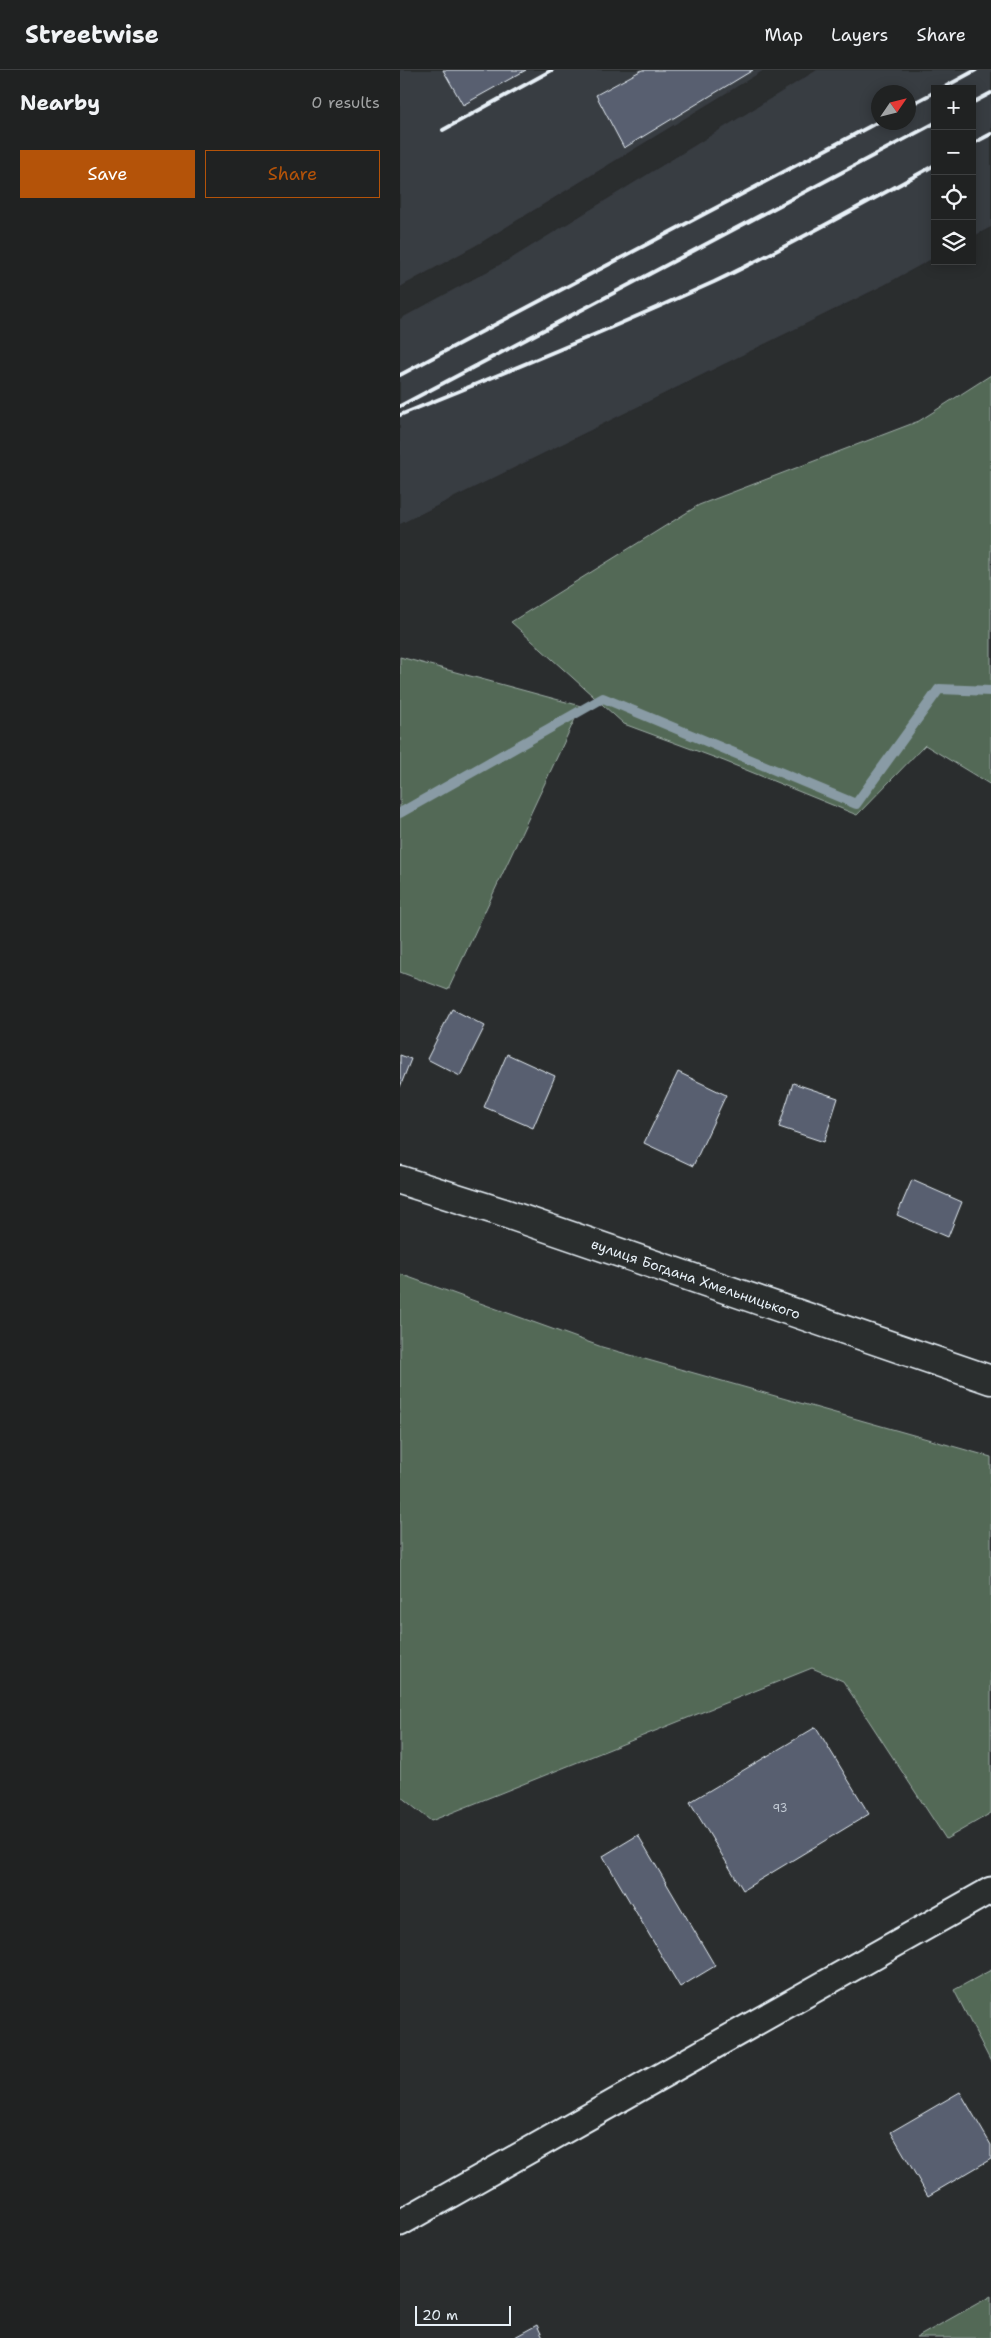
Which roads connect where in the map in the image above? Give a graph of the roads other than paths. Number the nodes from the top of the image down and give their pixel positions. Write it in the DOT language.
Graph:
graph roads {
  1 [pos="400,1180"];
  2 [pos="991,1380"];
  3 [pos="991,1890"];
  4 [pos="400,2223"];
  1 -- 2 [label="street, вулиця Богдана Хмельницького"];
  3 -- 4 [label="street"];
}
